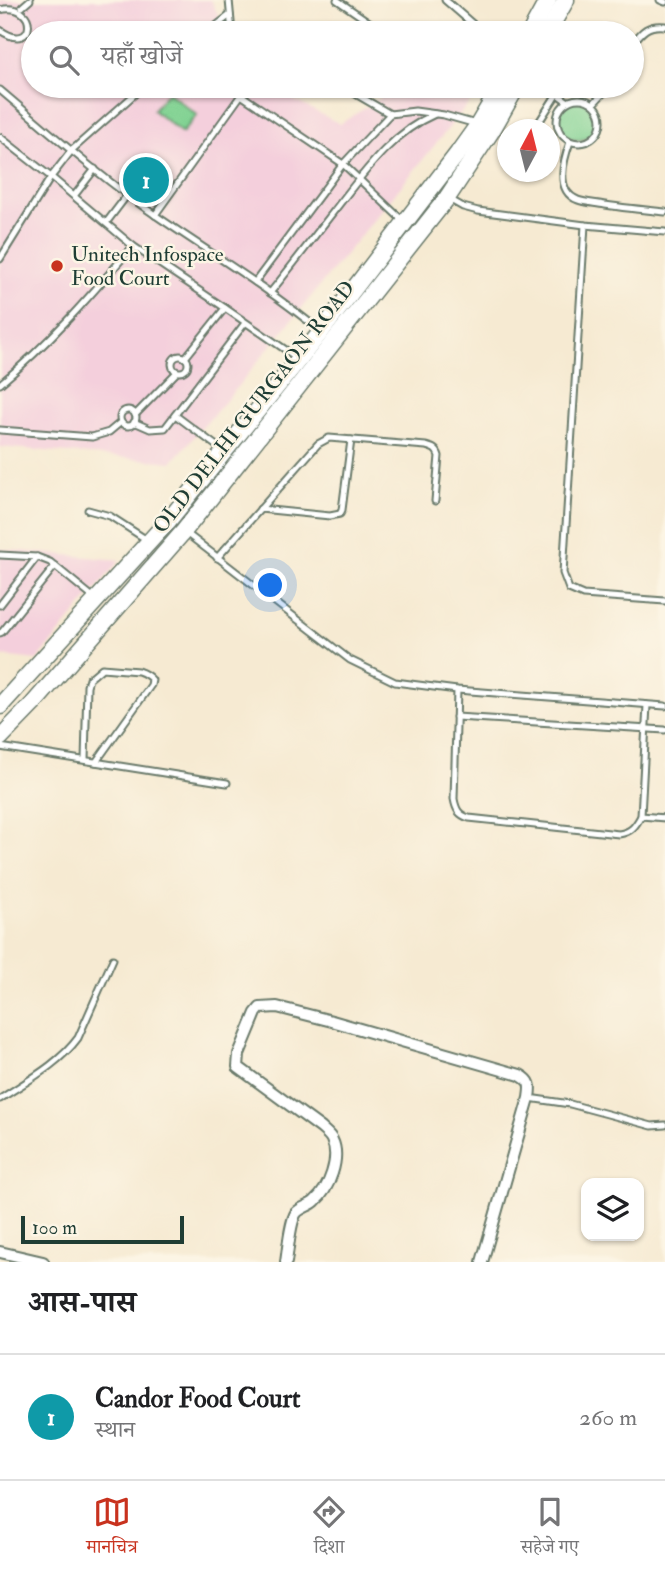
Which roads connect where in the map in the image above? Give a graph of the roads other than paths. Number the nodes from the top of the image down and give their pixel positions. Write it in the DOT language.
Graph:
graph roads {
  1 [pos="30,0"];
  2 [pos="229,0"];
  3 [pos="337,0"];
  4 [pos="445,0"];
  5 [pos="548,0"];
  6 [pos="566,0"];
  7 [pos="660,0"];
  8 [pos="665,2"];
  9 [pos="22,7"];
  10 [pos="0,10"];
  11 [pos="230,15"];
  12 [pos="29,21"];
  13 [pos="222,21"];
  14 [pos="231,21"];
  15 [pos="368,21"];
  16 [pos="466,21"];
  17 [pos="537,21"];
  18 [pos="554,21"];
  19 [pos="665,26"];
  20 [pos="644,29"];
  21 [pos="0,30"];
  22 [pos="21,33"];
  23 [pos="0,90"];
  24 [pos="130,98"];
  25 [pos="238,98"];
  26 [pos="247,98"];
  27 [pos="362,98"];
  28 [pos="494,98"];
  29 [pos="510,98"];
  30 [pos="554,98"];
  31 [pos="563,98"];
  32 [pos="599,98"];
  33 [pos="567,102"];
  34 [pos="593,104"];
  35 [pos="390,114"];
  36 [pos="435,114"];
  37 [pos="541,119"];
  38 [pos="478,125"];
  39 [pos="0,137"];
  40 [pos="570,142"];
  41 [pos="72,150"];
  42 [pos="464,158"];
  43 [pos="343,164"];
  44 [pos="95,169"];
  45 [pos="51,177"];
  46 [pos="358,180"];
  47 [pos="128,194"];
  48 [pos="74,196"];
  49 [pos="447,198"];
  50 [pos="665,212"];
  51 [pos="155,215"];
  52 [pos="405,222"];
  53 [pos="106,223"];
  54 [pos="585,225"];
  55 [pos="665,232"];
  56 [pos="133,246"];
  57 [pos="0,259"];
  58 [pos="255,282"];
  59 [pos="270,293"];
  60 [pos="225,308"];
  61 [pos="245,323"];
  62 [pos="321,332"];
  63 [pos="185,358"];
  64 [pos="299,359"];
  65 [pos="177,372"];
  66 [pos="0,383"];
  67 [pos="135,415"];
  68 [pos="174,415"];
  69 [pos="121,422"];
  70 [pos="134,422"];
  71 [pos="0,430"];
  72 [pos="351,440"];
  73 [pos="224,452"];
  74 [pos="435,501"];
  75 [pos="260,509"];
  76 [pos="88,510"];
  77 [pos="184,531"];
  78 [pos="149,542"];
  79 [pos="0,555"];
  80 [pos="37,557"];
  81 [pos="217,558"];
  82 [pos="55,566"];
  83 [pos="96,600"];
  84 [pos="665,601"];
  85 [pos="0,605"];
  86 [pos="0,632"];
  87 [pos="457,690"];
  88 [pos="0,705"];
  89 [pos="647,705"];
  90 [pos="665,706"];
  91 [pos="456,717"];
  92 [pos="646,728"];
  93 [pos="665,730"];
  94 [pos="0,738"];
  95 [pos="0,747"];
  96 [pos="85,760"];
  97 [pos="96,762"];
  98 [pos="227,783"];
  99 [pos="641,816"];
  100 [pos="665,818"];
  101 [pos="113,959"];
  102 [pos="529,1098"];
  103 [pos="0,1099"];
  104 [pos="665,1125"];
  105 [pos="0,1252"];
  106 [pos="43,1262"];
  107 [pos="286,1262"];
  108 [pos="482,1262"];
  1 -- 9 [label="lane"];
  2 -- 11 [label="lane"];
  3 -- 15 [label="lane"];
  4 -- 16 [label="lane"];
  5 -- 17 [label="main road"];
  6 -- 18 [label="main road"];
  7 -- 8 [label="lane"];
  9 -- 10 [label="lane"];
  9 -- 12 [label="lane"];
  11 -- 13 [label="lane"];
  11 -- 14 [label="lane"];
  19 -- 20 [label="lane"];
  21 -- 22 [label="lane"];
  23 -- 41 [label="lane"];
  24 -- 41 [label="lane"];
  25 -- 51 [label="lane"];
  26 -- 43 [label="lane"];
  27 -- 35 [label="lane"];
  28 -- 38 [label="main road, OLD DELHI GURGAON ROAD"];
  29 -- 42 [label="main road, OLD DELHI GURGAON ROAD"];
  30 -- 37 [label="lane"];
  31 -- 33 [label="lane"];
  32 -- 34 [label="lane"];
  33 -- 34 [label="lane"];
  33 -- 40 [label="lane"];
  34 -- 40 [label="lane"];
  35 -- 36 [label="lane"];
  35 -- 43 [label="lane"];
  36 -- 38 [label="lane"];
  36 -- 46 [label="lane"];
  38 -- 42 [label="main road, OLD DELHI GURGAON ROAD"];
  39 -- 45 [label="lane"];
  40 -- 50 [label="lane"];
  41 -- 44 [label="lane"];
  41 -- 45 [label="lane"];
  42 -- 49 [label="main road, OLD DELHI GURGAON ROAD"];
  42 -- 52 [label="main road, OLD DELHI GURGAON ROAD"];
  43 -- 46 [label="lane"];
  43 -- 58 [label="lane"];
  44 -- 47 [label="lane"];
  44 -- 48 [label="lane"];
  45 -- 48 [label="lane"];
  45 -- 57 [label="lane"];
  46 -- 52 [label="lane"];
  46 -- 59 [label="lane"];
  47 -- 51 [label="lane"];
  47 -- 53 [label="lane"];
  48 -- 53 [label="lane"];
  49 -- 54 [label="lane"];
  49 -- 77 [label="main road, OLD DELHI GURGAON ROAD"];
  51 -- 58 [label="lane"];
  52 -- 62 [label="main road, OLD DELHI GURGAON ROAD"];
  53 -- 56 [label="lane"];
  54 -- 55 [label="lane"];
  54 -- 84 [label="lane"];
  56 -- 60 [label="lane"];
  56 -- 66 [label="lane"];
  58 -- 59 [label="lane"];
  59 -- 62 [label="lane"];
  60 -- 61 [label="lane"];
  60 -- 63 [label="lane"];
  61 -- 64 [label="lane"];
  61 -- 68 [label="lane"];
  62 -- 64 [label="main road, OLD DELHI GURGAON ROAD"];
  63 -- 65 [label="lane"];
  63 -- 65 [label="lane"];
  64 -- 73 [label="main road, OLD DELHI GURGAON ROAD"];
  65 -- 67 [label="lane"];
  67 -- 69 [label="lane"];
  67 -- 70 [label="lane"];
  68 -- 70 [label="lane"];
  68 -- 73 [label="lane"];
  69 -- 70 [label="lane"];
  69 -- 71 [label="lane"];
  72 -- 74 [label="lane"];
  72 -- 75 [label="lane"];
  72 -- 75 [label="lane"];
  73 -- 78 [label="main road, OLD DELHI GURGAON ROAD"];
  75 -- 81 [label="lane"];
  76 -- 78 [label="lane"];
  77 -- 81 [label="lane"];
  77 -- 94 [label="main road, OLD DELHI GURGAON ROAD"];
  78 -- 83 [label="main road, OLD DELHI GURGAON ROAD"];
  79 -- 80 [label="lane"];
  80 -- 82 [label="lane"];
  80 -- 85 [label="lane"];
  81 -- 87 [label="lane"];
  82 -- 83 [label="lane"];
  82 -- 86 [label="lane"];
  83 -- 88 [label="main road, OLD DELHI GURGAON ROAD"];
  87 -- 89 [label="lane"];
  87 -- 91 [label="lane"];
  89 -- 90 [label="lane"];
  89 -- 92 [label="lane"];
  91 -- 92 [label="lane"];
  91 -- 99 [label="lane"];
  92 -- 93 [label="lane"];
  92 -- 99 [label="lane"];
  95 -- 96 [label="lane"];
  96 -- 97 [label="lane"];
  96 -- 97 [label="lane"];
  97 -- 98 [label="lane"];
  99 -- 100 [label="lane"];
  101 -- 103 [label="lane"];
  102 -- 104 [label="lane"];
  102 -- 107 [label="street"];
  102 -- 108 [label="street"];
  105 -- 106 [label="street"];
}
